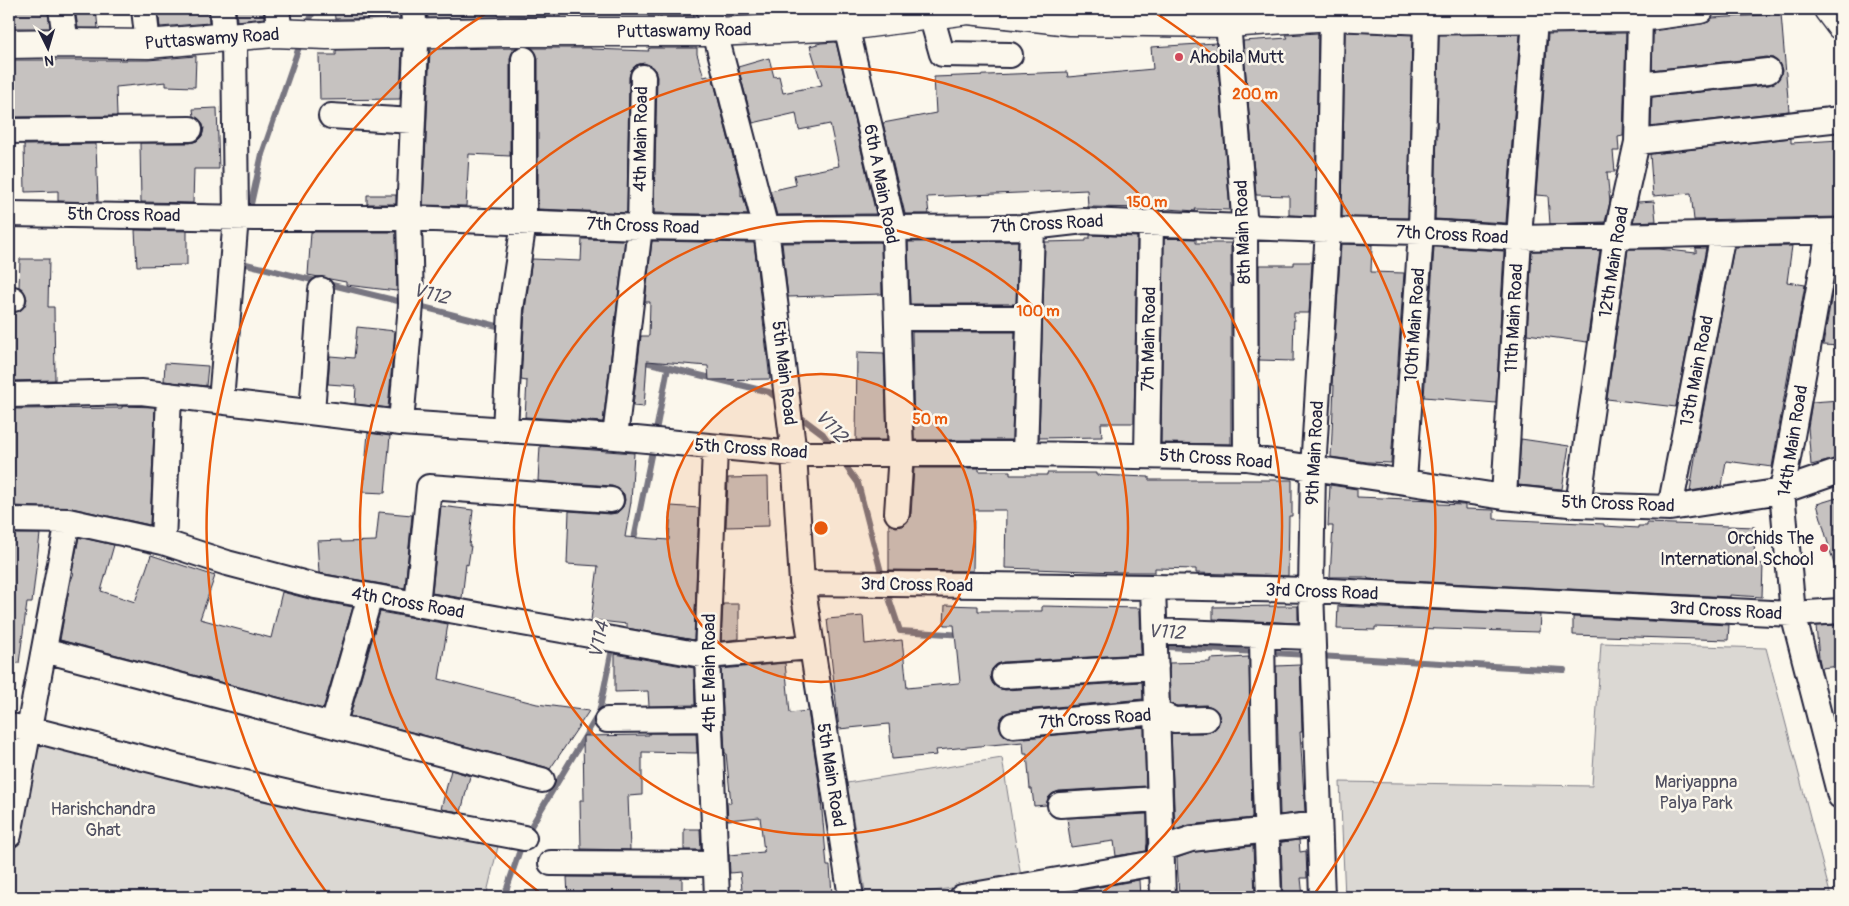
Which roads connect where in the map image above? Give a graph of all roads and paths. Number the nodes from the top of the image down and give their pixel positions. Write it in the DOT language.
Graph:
graph roads {
  1 [pos="61,9"];
  2 [pos="144,9"];
  3 [pos="222,9"];
  4 [pos="968,9"];
  5 [pos="1700,9"];
  6 [pos="1828,9"];
  7 [pos="1330,12"];
  8 [pos="1423,14"];
  9 [pos="931,15"];
  10 [pos="1070,15"];
  11 [pos="1225,16"];
  12 [pos="845,17"];
  13 [pos="1640,17"];
  14 [pos="1534,19"];
  15 [pos="712,20"];
  16 [pos="414,21"];
  17 [pos="285,25"];
  18 [pos="1840,25"];
  19 [pos="229,37"];
  20 [pos="66,42"];
  21 [pos="9,44"];
  22 [pos="148,44"];
  23 [pos="1010,55"];
  24 [pos="524,59"];
  25 [pos="1768,71"];
  26 [pos="642,77"];
  27 [pos="1638,85"];
  28 [pos="331,116"];
  29 [pos="1840,120"];
  30 [pos="413,121"];
  31 [pos="190,129"];
  32 [pos="9,131"];
  33 [pos="1637,142"];
  34 [pos="9,214"];
  35 [pos="243,218"];
  36 [pos="410,218"];
  37 [pos="524,222"];
  38 [pos="1151,222"];
  39 [pos="640,227"];
  40 [pos="1032,227"];
  41 [pos="1245,227"];
  42 [pos="766,229"];
  43 [pos="894,229"];
  44 [pos="1328,230"];
  45 [pos="1835,231"];
  46 [pos="1422,232"];
  47 [pos="1723,234"];
  48 [pos="1616,237"];
  49 [pos="1519,238"];
  50 [pos="322,290"];
  51 [pos="897,318"];
  52 [pos="1029,318"];
  53 [pos="9,395"];
  54 [pos="169,395"];
  55 [pos="221,401"];
  56 [pos="312,412"];
  57 [pos="401,423"];
  58 [pos="505,430"];
  59 [pos="614,437"];
  60 [pos="715,448"];
  61 [pos="901,453"];
  62 [pos="794,454"];
  63 [pos="1025,454"];
  64 [pos="1147,455"];
  65 [pos="1246,458"];
  66 [pos="1313,469"];
  67 [pos="1840,471"];
  68 [pos="1404,481"];
  69 [pos="1782,491"];
  70 [pos="1504,497"];
  71 [pos="611,500"];
  72 [pos="1578,505"];
  73 [pos="1670,508"];
  74 [pos="897,513"];
  75 [pos="9,520"];
  76 [pos="68,521"];
  77 [pos="163,542"];
  78 [pos="802,583"];
  79 [pos="1153,587"];
  80 [pos="1311,590"];
  81 [pos="370,596"];
  82 [pos="417,605"];
  83 [pos="1840,611"];
  84 [pos="1793,614"];
  85 [pos="812,647"];
  86 [pos="1155,647"];
  87 [pos="1262,647"];
  88 [pos="1313,649"];
  89 [pos="44,650"];
  90 [pos="707,656"];
  91 [pos="1004,676"];
  92 [pos="1157,712"];
  93 [pos="1830,718"];
  94 [pos="709,719"];
  95 [pos="1206,719"];
  96 [pos="607,720"];
  97 [pos="333,725"];
  98 [pos="1012,725"];
  99 [pos="19,727"];
  100 [pos="542,780"];
  101 [pos="1840,796"];
  102 [pos="1159,799"];
  103 [pos="1060,805"];
  104 [pos="1319,824"];
  105 [pos="1266,830"];
  106 [pos="9,835"];
  107 [pos="524,838"];
  108 [pos="1161,856"];
  109 [pos="551,863"];
  110 [pos="716,864"];
  111 [pos="717,897"];
  112 [pos="851,897"];
  113 [pos="962,897"];
  114 [pos="1163,897"];
  115 [pos="1269,897"];
  116 [pos="1322,897"];
  1 -- 20 [label="street"];
  2 -- 22 [label="street"];
  3 -- 19 [label="street"];
  4 -- 9 [label="main road, Puttaswamy Road"];
  4 -- 10 [label="main road, Puttaswamy Road"];
  5 -- 13 [label="main road, Puttaswamy Road"];
  6 -- 18 [label="main road"];
  7 -- 8 [label="main road, Puttaswamy Road"];
  7 -- 11 [label="main road, Puttaswamy Road"];
  7 -- 44 [label="street, 9th Main Road"];
  8 -- 14 [label="main road, Puttaswamy Road"];
  8 -- 46 [label="street, 10th Main Road"];
  9 -- 12 [label="main road, Puttaswamy Road"];
  9 -- 23 [label="street"];
  10 -- 11 [label="main road, Puttaswamy Road"];
  11 -- 41 [label="street, 8th Main Road"];
  12 -- 15 [label="main road, Puttaswamy Road"];
  12 -- 43 [label="street, 6th A Main Road"];
  13 -- 14 [label="main road, Puttaswamy Road"];
  13 -- 27 [label="street, 12th Main Road"];
  14 -- 49 [label="street, 11th Main Road"];
  15 -- 16 [label="main road, Puttaswamy Road"];
  15 -- 42 [label="street, 5th Main Road"];
  16 -- 17 [label="main road, Puttaswamy Road"];
  16 -- 30 [label="street"];
  17 -- 19 [label="main road, Puttaswamy Road"];
  19 -- 22 [label="main road, Puttaswamy Road"];
  19 -- 35 [label="street"];
  20 -- 21 [label="main road, Puttaswamy Road"];
  20 -- 22 [label="main road, Puttaswamy Road"];
  24 -- 37 [label="street"];
  25 -- 27 [label="street"];
  26 -- 39 [label="street, 4th Main Road"];
  27 -- 33 [label="street, 12th Main Road"];
  28 -- 30 [label="street"];
  29 -- 33 [label="street"];
  30 -- 36 [label="street"];
  31 -- 32 [label="street"];
  33 -- 48 [label="street, 12th Main Road"];
  34 -- 35 [label="street, 5th Cross Road"];
  35 -- 36 [label="street, 7th Cross Road"];
  35 -- 55 [label="street"];
  36 -- 37 [label="street, 7th Cross Road"];
  36 -- 57 [label="street"];
  37 -- 39 [label="street, 7th Cross Road"];
  37 -- 58 [label="street"];
  38 -- 40 [label="street, 7th Cross Road"];
  38 -- 41 [label="street, 7th Cross Road"];
  38 -- 64 [label="street, 7th Main Road"];
  39 -- 42 [label="street, 7th Cross Road"];
  39 -- 59 [label="street, 4th Main Road"];
  40 -- 43 [label="street, 7th Cross Road"];
  40 -- 52 [label="street"];
  41 -- 44 [label="street, 7th Cross Road"];
  41 -- 65 [label="street, 8th Main Road"];
  42 -- 43 [label="street, 7th Cross Road"];
  42 -- 62 [label="street, 5th Main Road"];
  43 -- 51 [label="street, 6th A Main Road"];
  44 -- 46 [label="street, 7th Cross Road"];
  44 -- 66 [label="street, 9th Main Road"];
  45 -- 47 [label="street, 7th Cross Road"];
  45 -- 69 [label="street, 14th Main Road"];
  46 -- 49 [label="street, 7th Cross Road"];
  46 -- 68 [label="street, 10th Main Road"];
  47 -- 48 [label="street, 7th Cross Road"];
  47 -- 73 [label="street, 13th Main Road"];
  48 -- 49 [label="street, 7th Cross Road"];
  48 -- 72 [label="street, 12th Main Road"];
  49 -- 70 [label="street, 11th Main Road"];
  50 -- 56 [label="street"];
  51 -- 52 [label="street"];
  51 -- 61 [label="street, 6th A Main Road"];
  52 -- 63 [label="street"];
  53 -- 54 [label="street, 5th Cross Road"];
  54 -- 55 [label="street, 5th Cross Road"];
  54 -- 77 [label="street"];
  55 -- 56 [label="street, 5th Cross Road"];
  56 -- 57 [label="street, 5th Cross Road"];
  57 -- 58 [label="street, 5th Cross Road"];
  58 -- 59 [label="street, 5th Cross Road"];
  59 -- 60 [label="street, 5th Cross Road"];
  60 -- 62 [label="street, 5th Cross Road"];
  60 -- 90 [label="street, 4th E Main Road"];
  61 -- 62 [label="street, 5th Cross Road"];
  61 -- 63 [label="street, 5th Cross Road"];
  61 -- 74 [label="street, 6th A Main Road"];
  62 -- 78 [label="street, 5th Main Road"];
  63 -- 64 [label="street, 5th Cross Road"];
  64 -- 65 [label="street, 5th Cross Road"];
  65 -- 66 [label="street, 5th Cross Road"];
  66 -- 68 [label="street, 5th Cross Road"];
  66 -- 80 [label="street, 9th Main Road"];
  67 -- 69 [label="street, 5th Cross Road"];
  68 -- 70 [label="street, 5th Cross Road"];
  69 -- 73 [label="street, 5th Cross Road"];
  69 -- 84 [label="street, 14th Main Road"];
  70 -- 72 [label="street, 5th Cross Road"];
  71 -- 82 [label="street"];
  72 -- 73 [label="street, 5th Cross Road"];
  75 -- 76 [label="street, 4th Cross Road"];
  76 -- 77 [label="street, 4th Cross Road"];
  76 -- 89 [label="street"];
  77 -- 81 [label="street, 4th Cross Road"];
  78 -- 79 [label="street, 3rd Cross Road"];
  78 -- 85 [label="street, 5th Main Road"];
  79 -- 80 [label="street, 3rd Cross Road"];
  79 -- 86 [label="street"];
  80 -- 84 [label="street, 3rd Cross Road"];
  80 -- 88 [label="street, 9th Main Road"];
  81 -- 82 [label="street, 4th Cross Road"];
  81 -- 97 [label="street"];
  82 -- 90 [label="street, 4th Cross Road"];
  83 -- 84 [label="street, 3rd Cross Road"];
  84 -- 93 [label="street, 14th Main Road"];
  85 -- 90 [label="street, 4th Cross Road"];
  85 -- 112 [label="street, 5th Main Road"];
  86 -- 87 [label="street"];
  86 -- 91 [label="street"];
  86 -- 92 [label="street"];
  87 -- 88 [label="street"];
  87 -- 105 [label="street"];
  88 -- 104 [label="street, 9th Main Road"];
  89 -- 97 [label="street"];
  89 -- 99 [label="street"];
  90 -- 94 [label="street, 4th E Main Road"];
  92 -- 95 [label="street, 7th Cross Road"];
  92 -- 98 [label="street, 7th Cross Road"];
  92 -- 102 [label="street"];
  93 -- 101 [label="street, 14th Main Road"];
  94 -- 96 [label="street"];
  94 -- 110 [label="street, 4th E Main Road"];
  97 -- 100 [label="street"];
  99 -- 106 [label="street"];
  99 -- 107 [label="street"];
  102 -- 103 [label="street"];
  102 -- 108 [label="street"];
  104 -- 105 [label="street"];
  104 -- 116 [label="street, 9th Main Road"];
  105 -- 108 [label="street"];
  105 -- 115 [label="street"];
  108 -- 113 [label="street"];
  108 -- 114 [label="street"];
  109 -- 110 [label="street"];
  110 -- 111 [label="street, 4th E Main Road"];
}
